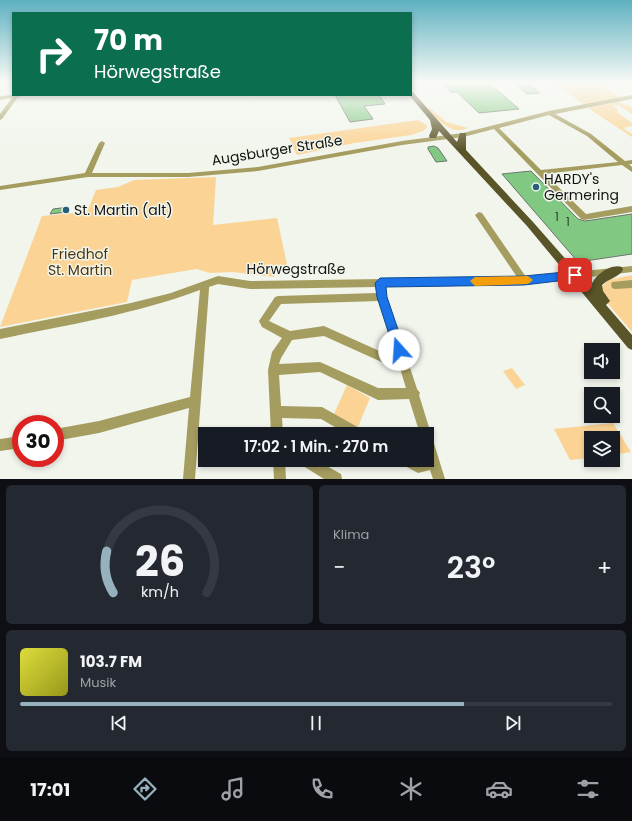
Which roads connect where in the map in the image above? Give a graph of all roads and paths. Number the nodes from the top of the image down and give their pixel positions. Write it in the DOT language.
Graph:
graph roads {
  1 [pos="9,105"];
  2 [pos="419,105"];
  3 [pos="589,105"];
  4 [pos="549,113"];
  5 [pos="0,118"];
  6 [pos="433,120"];
  7 [pos="495,127"];
  8 [pos="483,130"];
  9 [pos="463,135"];
  10 [pos="433,136"];
  11 [pos="448,136"];
  12 [pos="421,140"];
  13 [pos="102,143"];
  14 [pos="462,150"];
  15 [pos="632,162"];
  16 [pos="623,163"];
  17 [pos="632,170"];
  18 [pos="541,172"];
  19 [pos="88,175"];
  20 [pos="0,188"];
  21 [pos="632,209"];
  22 [pos="479,215"];
  23 [pos="632,269"];
  24 [pos="618,270"];
  25 [pos="575,275"];
  26 [pos="524,280"];
  27 [pos="380,283"];
  28 [pos="632,284"];
  29 [pos="203,285"];
  30 [pos="615,285"];
  31 [pos="382,297"];
  32 [pos="0,334"];
  33 [pos="632,335"];
  34 [pos="288,336"];
  35 [pos="632,344"];
  36 [pos="403,360"];
  37 [pos="273,370"];
  38 [pos="414,393"];
  39 [pos="196,401"];
  40 [pos="275,412"];
  41 [pos="276,427"];
  42 [pos="347,427"];
  43 [pos="425,427"];
  44 [pos="64,434"];
  45 [pos="12,444"];
  46 [pos="0,446"];
  47 [pos="434,464"];
  48 [pos="279,467"];
  49 [pos="316,467"];
  50 [pos="189,479"];
  51 [pos="280,479"];
  52 [pos="336,479"];
  53 [pos="439,479"];
  1 -- 5 [label="street"];
  2 -- 6 [label="main road"];
  3 -- 4 [label="street"];
  4 -- 7 [label="street"];
  4 -- 16 [label="street"];
  6 -- 10 [label="main road"];
  6 -- 11 [label="main road"];
  7 -- 8 [label="street"];
  7 -- 18 [label="street"];
  8 -- 9 [label="street"];
  8 -- 11 [label="street"];
  9 -- 11 [label="street"];
  9 -- 14 [label="main road"];
  10 -- 11 [label="street, Augsburger Straße"];
  10 -- 12 [label="street, Augsburger Straße"];
  11 -- 12 [label="street, Augsburger Straße"];
  11 -- 14 [label="main road"];
  12 -- 19 [label="street, Augsburger Straße"];
  13 -- 19 [label="street"];
  14 -- 25 [label="main road"];
  15 -- 16 [label="street"];
  16 -- 17 [label="street"];
  16 -- 18 [label="street"];
  18 -- 21 [label="street"];
  19 -- 20 [label="street, Augsburger Straße"];
  22 -- 26 [label="street"];
  23 -- 24 [label="street, Hörwegstraße"];
  24 -- 25 [label="street, Hörwegstraße"];
  24 -- 33 [label="main road"];
  25 -- 26 [label="street, Hörwegstraße"];
  25 -- 35 [label="main road"];
  26 -- 27 [label="street, Hörwegstraße"];
  27 -- 29 [label="street, Hörwegstraße"];
  27 -- 31 [label="street"];
  28 -- 30 [label="street"];
  29 -- 32 [label="street, Hörwegstraße"];
  29 -- 39 [label="street"];
  31 -- 34 [label="street"];
  31 -- 36 [label="street"];
  34 -- 36 [label="street"];
  34 -- 37 [label="street"];
  36 -- 38 [label="street"];
  37 -- 38 [label="street"];
  37 -- 40 [label="street"];
  38 -- 43 [label="street"];
  39 -- 44 [label="street"];
  39 -- 50 [label="street"];
  40 -- 41 [label="street"];
  40 -- 42 [label="street"];
  45 -- 46 [label="street"];
  47 -- 53 [label="street"];
  48 -- 51 [label="street"];
  49 -- 52 [label="street"];
}
